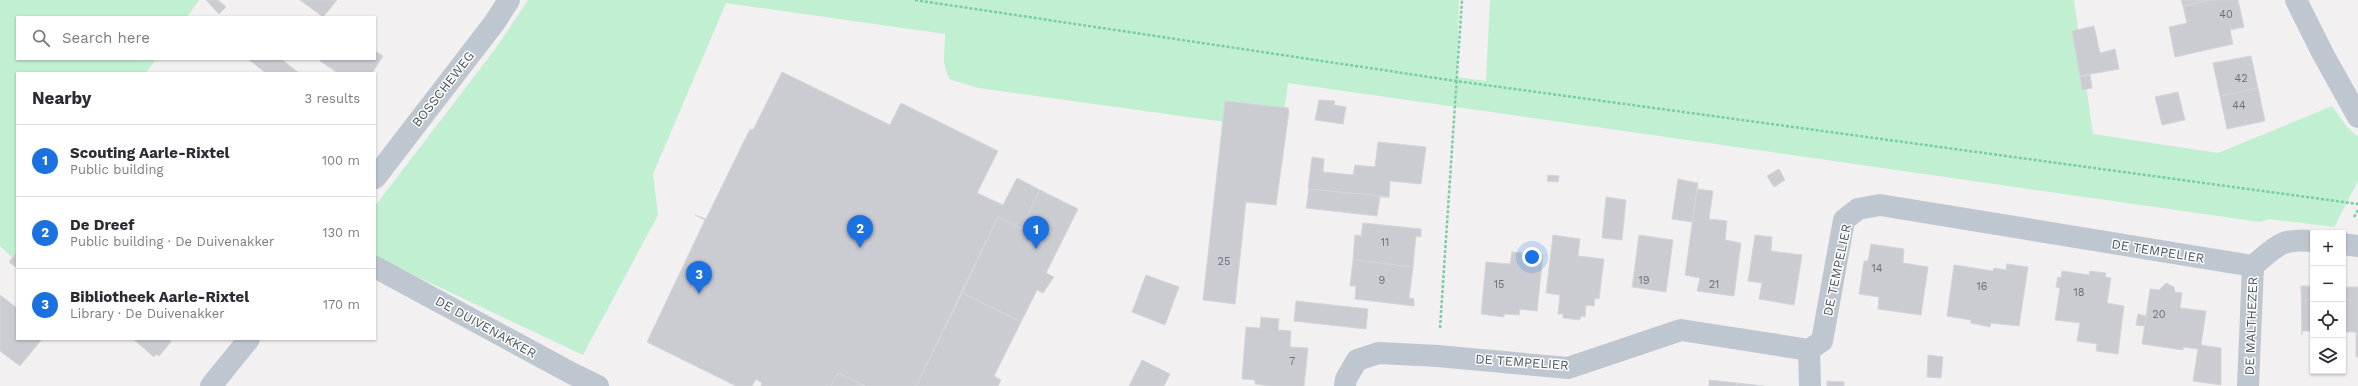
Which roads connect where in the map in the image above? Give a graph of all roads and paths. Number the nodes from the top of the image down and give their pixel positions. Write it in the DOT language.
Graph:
graph roads {
  1 [pos="509,0"];
  2 [pos="915,0"];
  3 [pos="1462,0"];
  4 [pos="2296,0"];
  5 [pos="1456,81"];
  6 [pos="2358,116"];
  7 [pos="376,177"];
  8 [pos="2358,204"];
  9 [pos="2310,241"];
  10 [pos="2346,244"];
  11 [pos="2358,246"];
  12 [pos="2253,266"];
  13 [pos="376,268"];
  14 [pos="248,340"];
  15 [pos="1809,350"];
  16 [pos="1438,356"];
  17 [pos="210,386"];
  18 [pos="598,386"];
  19 [pos="1345,386"];
  20 [pos="1810,386"];
  21 [pos="2248,386"];
  1 -- 7 [label="street, BOSSCHEWEG"];
  2 -- 5 [label="path"];
  3 -- 5 [label="path"];
  4 -- 6 [label="street"];
  5 -- 8 [label="path"];
  5 -- 16 [label="path"];
  9 -- 12 [label="street"];
  10 -- 11 [label="street"];
  12 -- 15 [label="street, DE TEMPELIER"];
  12 -- 21 [label="street, DE MALTHEZER"];
  13 -- 18 [label="street, DE DUIVENAKKER"];
  14 -- 17 [label="street"];
  15 -- 16 [label="street, DE TEMPELIER"];
  15 -- 20 [label="street"];
  16 -- 19 [label="street, DE TEMPELIER"];
}
